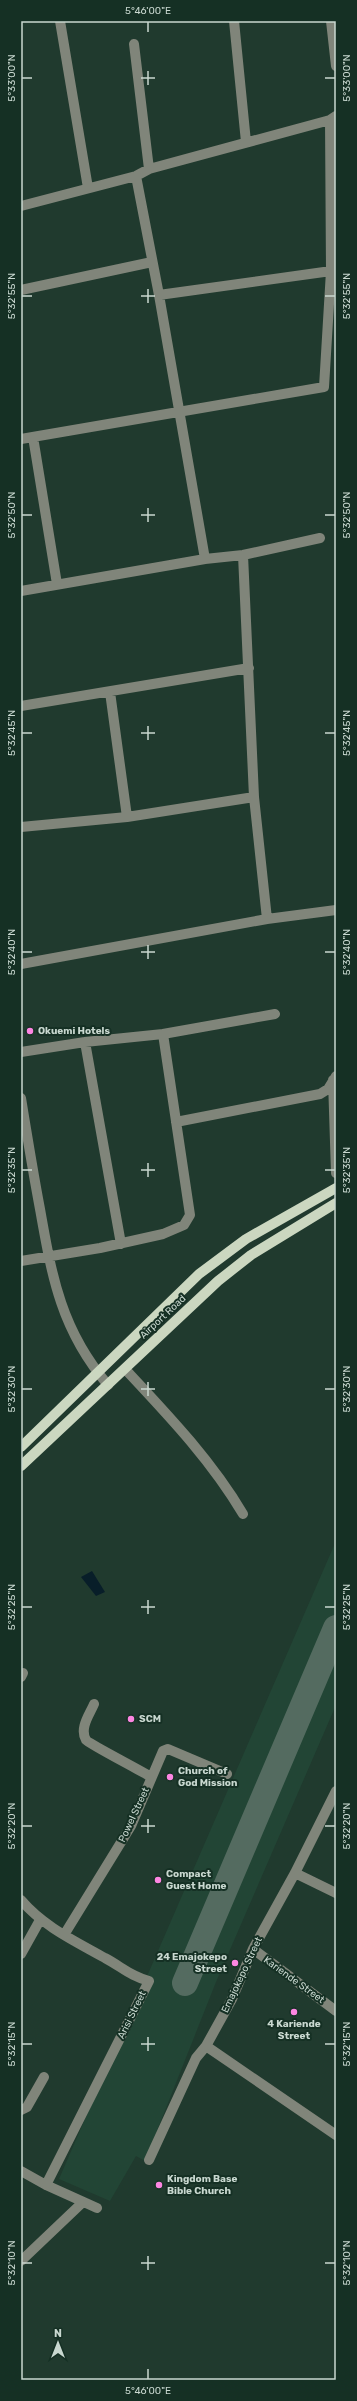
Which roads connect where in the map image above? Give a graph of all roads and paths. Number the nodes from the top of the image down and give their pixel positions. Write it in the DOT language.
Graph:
graph roads {
  1 [pos="60,21"];
  2 [pos="234,21"];
  3 [pos="331,21"];
  4 [pos="134,44"];
  5 [pos="336,66"];
  6 [pos="333,118"];
  7 [pos="246,142"];
  8 [pos="149,169"];
  9 [pos="136,176"];
  10 [pos="88,188"];
  11 [pos="21,206"];
  12 [pos="152,262"];
  13 [pos="331,270"];
  14 [pos="21,290"];
  15 [pos="159,295"];
  16 [pos="180,412"];
  17 [pos="33,437"];
  18 [pos="21,439"];
  19 [pos="320,538"];
  20 [pos="242,555"];
  21 [pos="204,559"];
  22 [pos="57,584"];
  23 [pos="21,591"];
  24 [pos="249,668"];
  25 [pos="110,692"];
  26 [pos="21,706"];
  27 [pos="254,797"];
  28 [pos="127,817"];
  29 [pos="21,827"];
  30 [pos="336,910"];
  31 [pos="267,920"];
  32 [pos="21,964"];
  33 [pos="276,1014"];
  34 [pos="163,1034"];
  35 [pos="85,1042"];
  36 [pos="21,1052"];
  37 [pos="334,1077"];
  38 [pos="21,1098"];
  39 [pos="176,1122"];
  40 [pos="336,1173"];
  41 [pos="336,1188"];
  42 [pos="336,1203"];
  43 [pos="120,1244"];
  44 [pos="48,1257"];
  45 [pos="21,1261"];
  46 [pos="125,1369"];
  47 [pos="97,1372"];
  48 [pos="108,1385"];
  49 [pos="21,1447"];
  50 [pos="21,1466"];
  51 [pos="243,1514"];
  52 [pos="94,1704"];
  53 [pos="227,1774"];
  54 [pos="151,1776"];
  55 [pos="336,1791"];
  56 [pos="295,1873"];
  57 [pos="336,1893"];
  58 [pos="21,1900"];
  59 [pos="40,1920"];
  60 [pos="64,1935"];
  61 [pos="253,1949"];
  62 [pos="21,1954"];
  63 [pos="336,2011"];
  64 [pos="206,2046"];
  65 [pos="44,2077"];
  66 [pos="21,2110"];
  67 [pos="336,2135"];
  68 [pos="149,2160"];
  69 [pos="21,2171"];
  70 [pos="46,2185"];
  71 [pos="83,2202"];
  72 [pos="97,2208"];
  73 [pos="21,2261"];
  1 -- 10 [label="street"];
  2 -- 7 [label="street"];
  3 -- 5 [label="street"];
  4 -- 8 [label="street"];
  6 -- 7 [label="street"];
  6 -- 13 [label="street"];
  7 -- 8 [label="street"];
  8 -- 9 [label="street"];
  9 -- 10 [label="street"];
  9 -- 12 [label="street"];
  10 -- 11 [label="street"];
  12 -- 14 [label="street"];
  12 -- 15 [label="street"];
  13 -- 15 [label="street"];
  13 -- 16 [label="street"];
  15 -- 16 [label="street"];
  16 -- 17 [label="street"];
  16 -- 21 [label="street"];
  17 -- 18 [label="street"];
  17 -- 22 [label="street"];
  19 -- 20 [label="street"];
  20 -- 21 [label="street"];
  20 -- 24 [label="street"];
  21 -- 22 [label="street"];
  22 -- 23 [label="street"];
  24 -- 25 [label="street"];
  24 -- 27 [label="street"];
  25 -- 26 [label="street"];
  25 -- 28 [label="street"];
  27 -- 28 [label="street"];
  27 -- 31 [label="street"];
  28 -- 29 [label="street"];
  30 -- 31 [label="street"];
  31 -- 32 [label="street"];
  33 -- 34 [label="street"];
  34 -- 35 [label="street"];
  34 -- 39 [label="street"];
  35 -- 36 [label="street"];
  35 -- 43 [label="street"];
  37 -- 39 [label="street"];
  37 -- 40 [label="street"];
  38 -- 44 [label="street"];
  39 -- 43 [label="street"];
  41 -- 47 [label="main road, Airport Road"];
  42 -- 46 [label="main road, Airport Road"];
  43 -- 44 [label="street"];
  44 -- 45 [label="street"];
  44 -- 47 [label="street"];
  46 -- 48 [label="main road, Airport Road"];
  46 -- 51 [label="street"];
  47 -- 48 [label="street"];
  47 -- 49 [label="main road, Airport Road"];
  48 -- 50 [label="main road, Airport Road"];
  52 -- 54 [label="street"];
  53 -- 54 [label="street, Powel Street"];
  54 -- 60 [label="street, Powel Street"];
  55 -- 56 [label="street, Emajokepo Street"];
  56 -- 57 [label="street"];
  56 -- 61 [label="street, Emajokepo Street"];
  58 -- 59 [label="street, Arisi Street"];
  59 -- 60 [label="street, Arisi Street"];
  59 -- 62 [label="street"];
  60 -- 70 [label="street, Arisi Street"];
  61 -- 63 [label="street, Kariende Street"];
  61 -- 64 [label="street, Emajokepo Street"];
  64 -- 67 [label="street"];
  64 -- 68 [label="street, Emajokepo Street"];
  65 -- 66 [label="street"];
  69 -- 70 [label="street"];
  70 -- 71 [label="street"];
  71 -- 72 [label="street"];
  71 -- 73 [label="street"];
}
